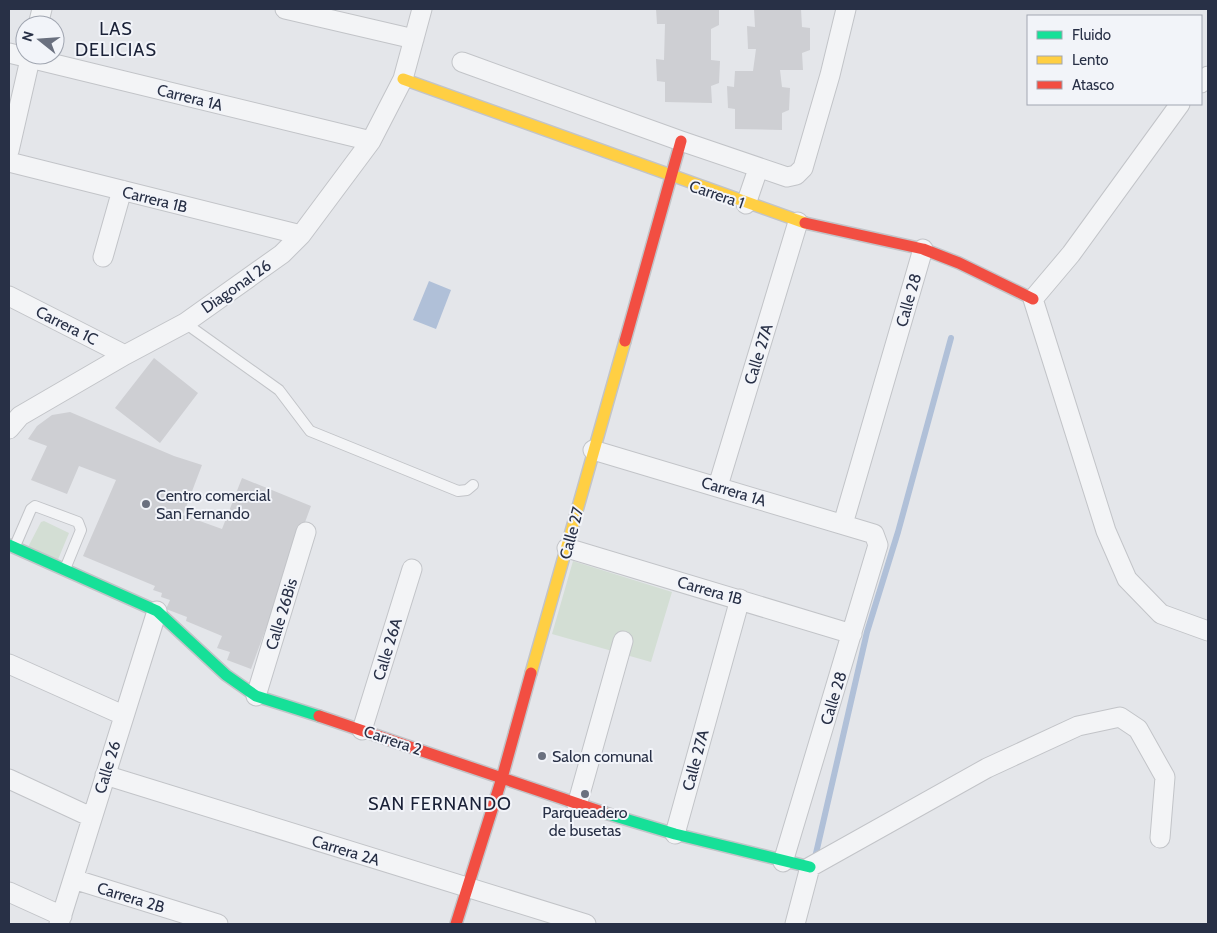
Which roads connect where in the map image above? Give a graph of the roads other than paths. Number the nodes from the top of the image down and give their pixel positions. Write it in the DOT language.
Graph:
graph roads {
  1 [pos="285,9"];
  2 [pos="422,9"];
  3 [pos="846,9"];
  4 [pos="320,13"];
  5 [pos="414,39"];
  6 [pos="462,62"];
  7 [pos="65,64"];
  8 [pos="29,65"];
  9 [pos="403,79"];
  10 [pos="1179,105"];
  11 [pos="371,141"];
  12 [pos="681,141"];
  13 [pos="9,151"];
  14 [pos="9,162"];
  15 [pos="758,168"];
  16 [pos="670,178"];
  17 [pos="122,190"];
  18 [pos="746,204"];
  19 [pos="798,222"];
  20 [pos="301,235"];
  21 [pos="923,249"];
  22 [pos="103,257"];
  23 [pos="9,296"];
  24 [pos="1033,298"];
  25 [pos="184,323"];
  26 [pos="125,355"];
  27 [pos="9,429"];
  28 [pos="593,450"];
  29 [pos="473,485"];
  30 [pos="718,486"];
  31 [pos="843,524"];
  32 [pos="306,532"];
  33 [pos="874,534"];
  34 [pos="12,546"];
  35 [pos="567,548"];
  36 [pos="412,568"];
  37 [pos="64,570"];
  38 [pos="740,599"];
  39 [pos="157,611"];
  40 [pos="1203,629"];
  41 [pos="852,634"];
  42 [pos="623,641"];
  43 [pos="9,664"];
  44 [pos="256,696"];
  45 [pos="123,716"];
  46 [pos="362,730"];
  47 [pos="105,775"];
  48 [pos="502,778"];
  49 [pos="9,780"];
  50 [pos="577,805"];
  51 [pos="92,817"];
  52 [pos="674,834"];
  53 [pos="1160,838"];
  54 [pos="783,862"];
  55 [pos="810,867"];
  56 [pos="73,879"];
  57 [pos="467,887"];
  58 [pos="9,892"];
  59 [pos="60,920"];
  60 [pos="218,924"];
  61 [pos="456,924"];
  62 [pos="586,924"];
  63 [pos="795,924"];
  1 -- 4 [label="street"];
  2 -- 5 [label="street"];
  3 -- 15 [label="street"];
  4 -- 5 [label="street"];
  5 -- 9 [label="street"];
  6 -- 12 [label="street"];
  7 -- 11 [label="street, Carrera 1A"];
  8 -- 13 [label="street"];
  9 -- 11 [label="street, Diagonal 26"];
  9 -- 16 [label="street, Carrera 1"];
  10 -- 24 [label="street"];
  11 -- 20 [label="street, Diagonal 26"];
  12 -- 15 [label="street"];
  12 -- 16 [label="street, Calle 27"];
  14 -- 17 [label="street, Carrera 1B"];
  15 -- 18 [label="street"];
  16 -- 18 [label="street, Carrera 1"];
  16 -- 28 [label="street, Calle 27"];
  17 -- 20 [label="street, Carrera 1B"];
  17 -- 22 [label="street"];
  18 -- 19 [label="street, Carrera 1"];
  19 -- 21 [label="street, Carrera 1"];
  19 -- 30 [label="street, Calle 27A"];
  20 -- 25 [label="street, Diagonal 26"];
  21 -- 24 [label="street, Carrera 1"];
  21 -- 31 [label="street, Calle 28"];
  23 -- 26 [label="street, Carrera 1C"];
  24 -- 40 [label="street"];
  25 -- 26 [label="street, Diagonal 26"];
  25 -- 29 [label="lane"];
  26 -- 27 [label="street, Diagonal 26"];
  28 -- 30 [label="street, Carrera 1A"];
  28 -- 35 [label="street, Calle 27"];
  30 -- 31 [label="street, Carrera 1A"];
  31 -- 33 [label="street, Carrera 1A"];
  32 -- 44 [label="street, Calle 26Bis"];
  33 -- 41 [label="street, Calle 28"];
  34 -- 37 [label="street, Carrera 2"];
  34 -- 37 [label="lane"];
  35 -- 38 [label="street, Carrera 1B"];
  35 -- 48 [label="street, Calle 27"];
  36 -- 46 [label="street, Calle 26A"];
  37 -- 39 [label="street, Carrera 2"];
  38 -- 41 [label="street, Carrera 1B"];
  38 -- 52 [label="street, Calle 27A"];
  39 -- 44 [label="street, Carrera 2"];
  39 -- 45 [label="street, Calle 26"];
  41 -- 54 [label="street, Calle 28"];
  42 -- 50 [label="street"];
  43 -- 45 [label="street"];
  44 -- 46 [label="street, Carrera 2"];
  45 -- 47 [label="street, Calle 26"];
  46 -- 48 [label="street, Carrera 2"];
  47 -- 51 [label="street, Calle 26"];
  47 -- 57 [label="street, Carrera 2A"];
  48 -- 50 [label="street, Carrera 2"];
  48 -- 57 [label="street, Calle 27"];
  49 -- 51 [label="street"];
  50 -- 52 [label="street, Carrera 2"];
  51 -- 56 [label="street, Calle 26"];
  52 -- 54 [label="street, Carrera 2"];
  53 -- 55 [label="street"];
  54 -- 55 [label="street, Carrera 2"];
  55 -- 63 [label="street"];
  56 -- 59 [label="street, Calle 26"];
  56 -- 60 [label="street, Carrera 2B"];
  57 -- 61 [label="street, Calle 27"];
  57 -- 62 [label="street, Carrera 2A"];
  58 -- 59 [label="street"];
}
